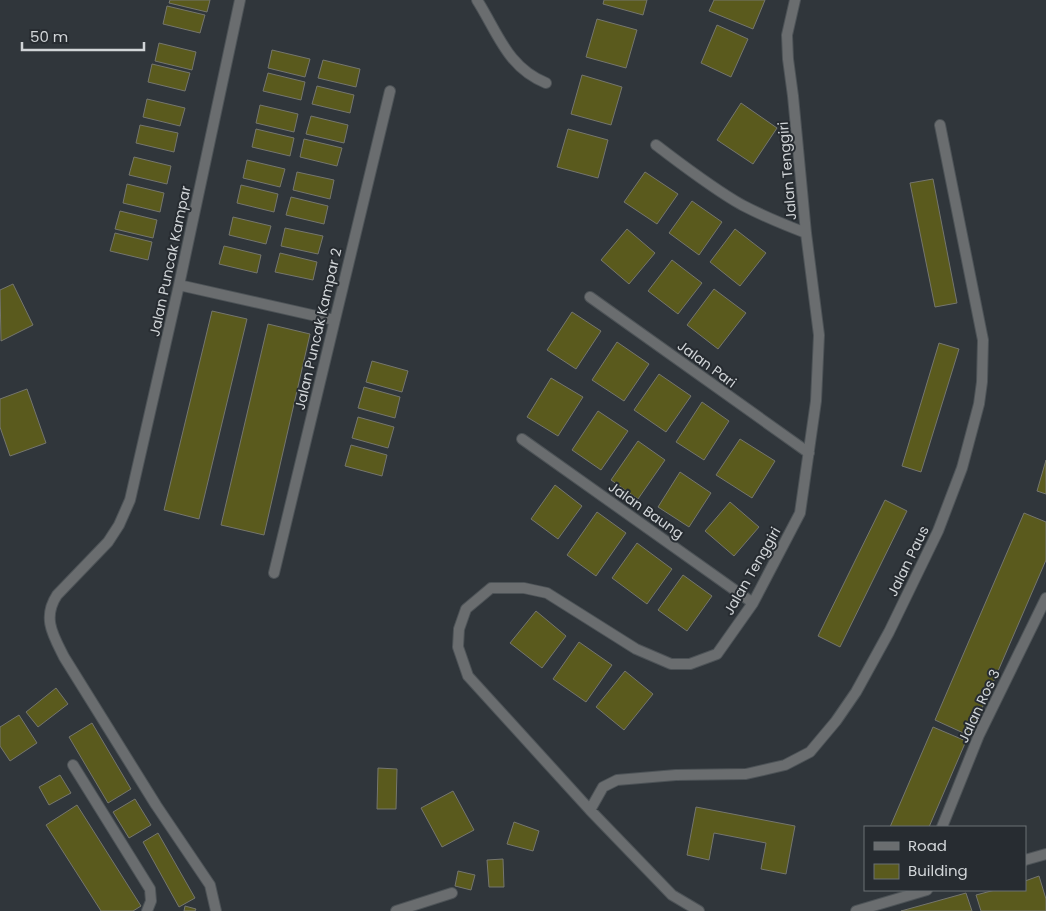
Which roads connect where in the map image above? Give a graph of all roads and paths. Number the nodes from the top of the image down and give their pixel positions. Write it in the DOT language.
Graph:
graph roads {
  1 [pos="240,0"];
  2 [pos="476,0"];
  3 [pos="795,0"];
  4 [pos="546,83"];
  5 [pos="390,91"];
  6 [pos="940,125"];
  7 [pos="656,145"];
  8 [pos="806,234"];
  9 [pos="179,285"];
  10 [pos="590,297"];
  11 [pos="334,320"];
  12 [pos="522,440"];
  13 [pos="808,453"];
  14 [pos="274,573"];
  15 [pos="1046,598"];
  16 [pos="753,602"];
  17 [pos="73,765"];
  18 [pos="590,810"];
  19 [pos="942,826"];
  20 [pos="1046,854"];
  21 [pos="1026,860"];
  22 [pos="916,892"];
  23 [pos="452,893"];
  24 [pos="147,911"];
  25 [pos="216,911"];
  26 [pos="396,911"];
  27 [pos="699,911"];
  28 [pos="856,911"];
  1 -- 9 [label="street, Jalan Puncak Kampar"];
  2 -- 4 [label="street"];
  3 -- 8 [label="street, Jalan Tenggiri"];
  5 -- 11 [label="street, Jalan Puncak Kampar 2"];
  6 -- 18 [label="street, Jalan Paus"];
  7 -- 8 [label="street"];
  8 -- 13 [label="street, Jalan Tenggiri"];
  9 -- 11 [label="street"];
  9 -- 25 [label="street, Jalan Puncak Kampar"];
  10 -- 13 [label="street, Jalan Pari"];
  11 -- 14 [label="street, Jalan Puncak Kampar 2"];
  12 -- 16 [label="street, Jalan Baung"];
  13 -- 16 [label="street, Jalan Tenggiri"];
  15 -- 19 [label="street, Jalan Ros 3"];
  16 -- 18 [label="street, Jalan Tenggiri"];
  17 -- 24 [label="street"];
  18 -- 27 [label="street, Jalan Tenggiri"];
  20 -- 21 [label="street"];
  22 -- 28 [label="street"];
  23 -- 26 [label="street"];
}
